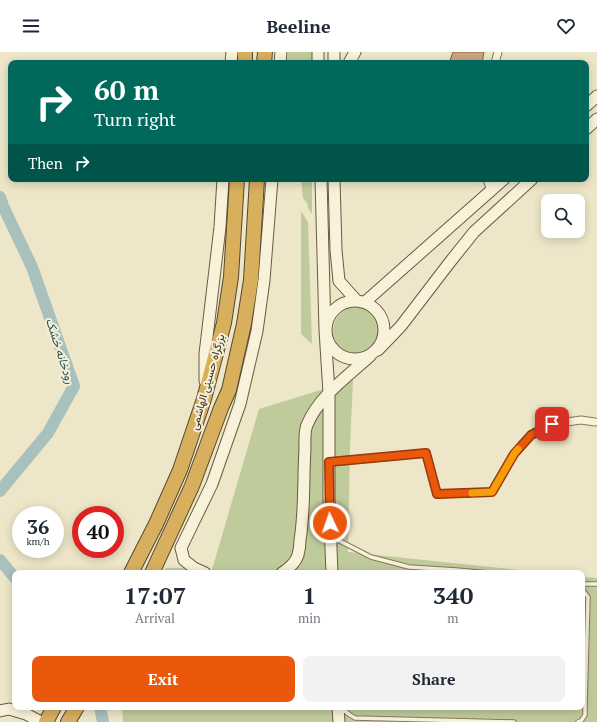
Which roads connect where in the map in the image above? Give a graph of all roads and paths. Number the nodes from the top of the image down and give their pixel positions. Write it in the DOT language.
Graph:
graph roads {
  1 [pos="597,96"];
  2 [pos="589,103"];
  3 [pos="597,119"];
  4 [pos="589,126"];
  5 [pos="223,182"];
  6 [pos="237,182"];
  7 [pos="257,182"];
  8 [pos="272,182"];
  9 [pos="321,182"];
  10 [pos="334,182"];
  11 [pos="488,182"];
  12 [pos="501,182"];
  13 [pos="529,182"];
  14 [pos="491,191"];
  15 [pos="323,250"];
  16 [pos="336,250"];
  17 [pos="361,301"];
  18 [pos="326,330"];
  19 [pos="257,331"];
  20 [pos="374,353"];
  21 [pos="229,390"];
  22 [pos="329,393"];
  23 [pos="204,399"];
  24 [pos="595,422"];
  25 [pos="329,462"];
  26 [pos="331,536"];
  27 [pos="133,570"];
  28 [pos="153,570"];
  29 [pos="198,570"];
  30 [pos="286,570"];
  31 [pos="332,570"];
  32 [pos="456,570"];
  33 [pos="585,584"];
  34 [pos="597,584"];
  35 [pos="585,593"];
  36 [pos="585,702"];
  37 [pos="585,702"];
  38 [pos="12,710"];
  39 [pos="12,710"];
  40 [pos="52,710"];
  41 [pos="75,710"];
  42 [pos="339,710"];
  43 [pos="343,710"];
  44 [pos="0,711"];
  45 [pos="41,722"];
  46 [pos="46,722"];
  47 [pos="68,722"];
  48 [pos="339,722"];
  49 [pos="514,722"];
  50 [pos="578,722"];
  1 -- 2 [label="street"];
  3 -- 4 [label="street"];
  5 -- 23 [label="street"];
  6 -- 23 [label="highway, بزرگراه حسینی الهاشمی"];
  7 -- 21 [label="highway, بزرگراه حسینی الهاشمی"];
  8 -- 19 [label="street"];
  9 -- 15 [label="street"];
  10 -- 16 [label="street"];
  11 -- 14 [label="street"];
  12 -- 14 [label="street"];
  13 -- 20 [label="street"];
  14 -- 17 [label="street"];
  15 -- 16 [label="street"];
  15 -- 18 [label="street"];
  16 -- 17 [label="street"];
  17 -- 18 [label="street"];
  17 -- 20 [label="street"];
  18 -- 20 [label="street"];
  18 -- 22 [label="street"];
  19 -- 21 [label="street"];
  19 -- 29 [label="street"];
  20 -- 22 [label="street"];
  21 -- 28 [label="highway, بزرگراه حسینی الهاشمی"];
  22 -- 25 [label="street"];
  22 -- 30 [label="street"];
  23 -- 27 [label="highway, بزرگراه حسینی الهاشمی"];
  24 -- 25 [label="street"];
  25 -- 26 [label="street"];
  26 -- 31 [label="street"];
  26 -- 32 [label="lane"];
  33 -- 34 [label="lane"];
  35 -- 37 [label="lane"];
  36 -- 50 [label="lane"];
  38 -- 45 [label="street"];
  39 -- 44 [label="street"];
  40 -- 46 [label="highway"];
  41 -- 47 [label="highway"];
  42 -- 48 [label="street"];
  43 -- 49 [label="lane"];
}
